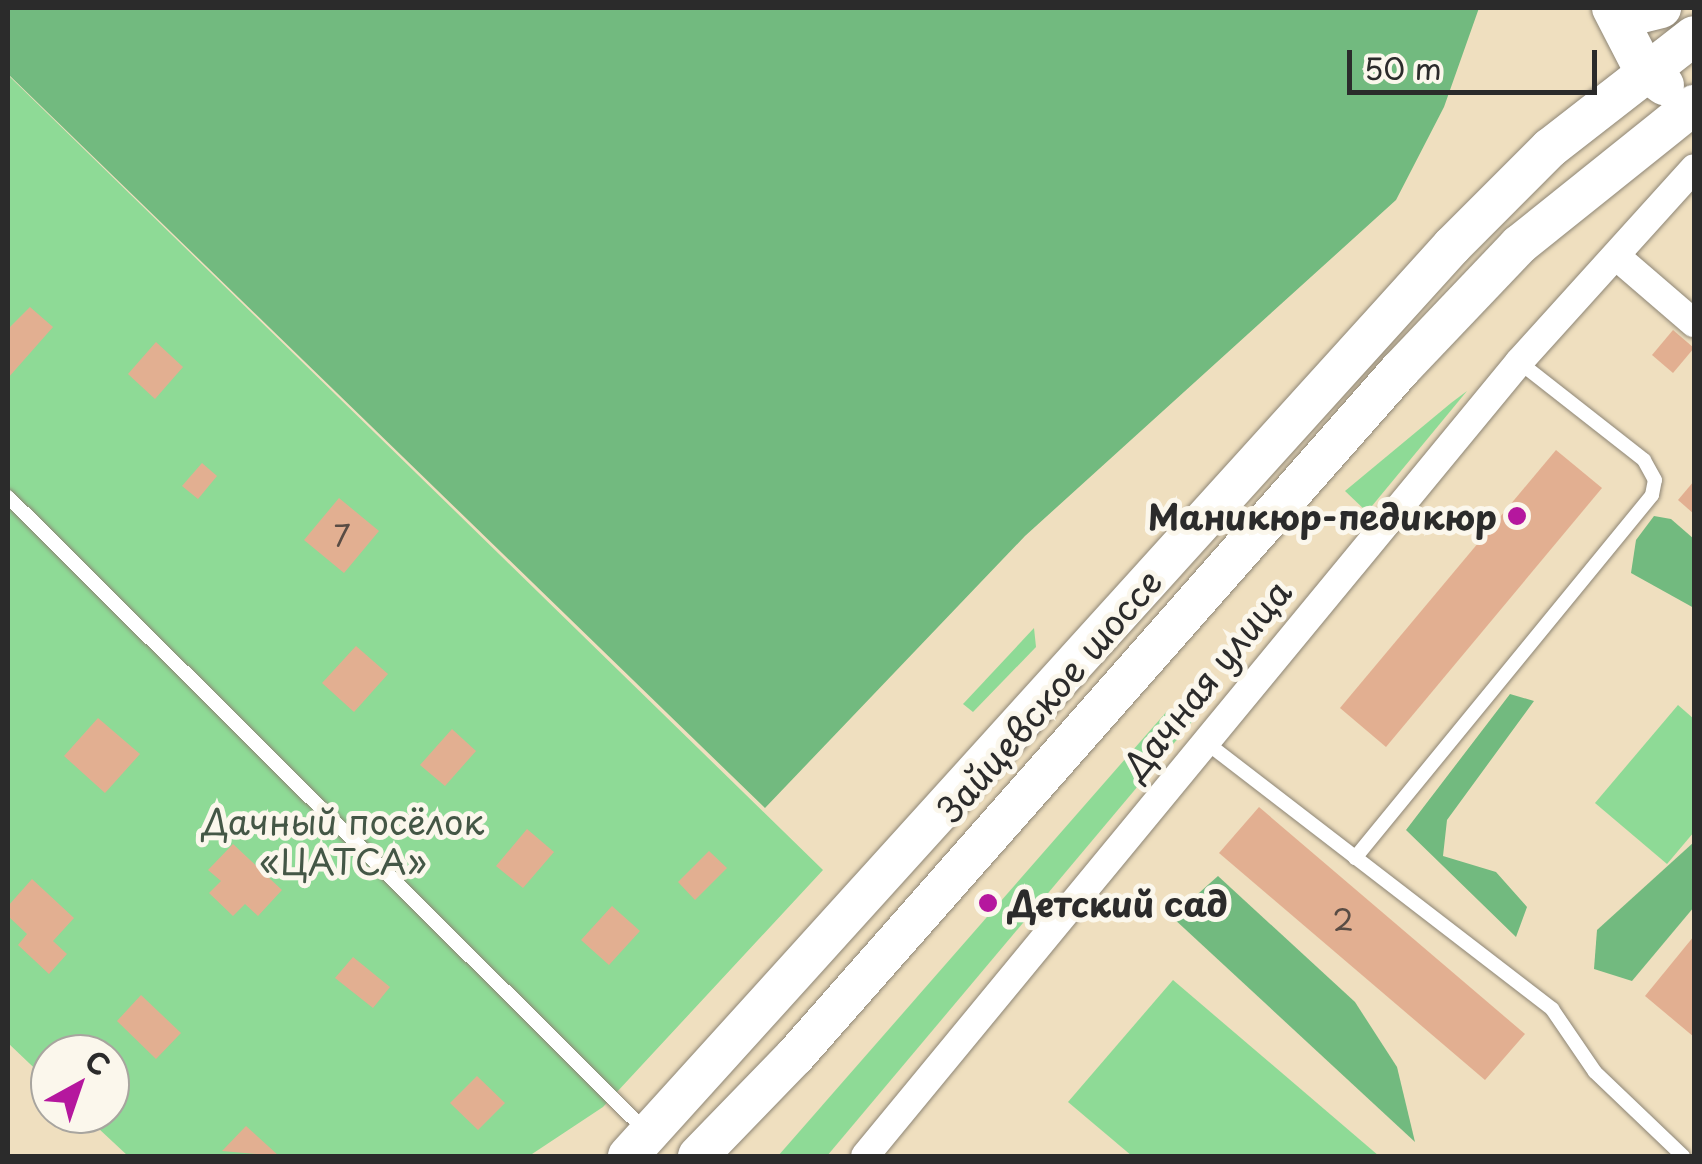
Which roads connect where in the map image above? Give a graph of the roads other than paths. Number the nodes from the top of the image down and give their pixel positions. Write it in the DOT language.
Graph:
graph roads {
  1 [pos="1612,8"];
  2 [pos="1661,8"];
  3 [pos="1694,36"];
  4 [pos="1644,70"];
  5 [pos="1694,92"];
  6 [pos="1694,105"];
  7 [pos="1694,168"];
  8 [pos="1519,245"];
  9 [pos="1616,256"];
  10 [pos="1694,323"];
  11 [pos="1519,362"];
  12 [pos="8,497"];
  13 [pos="1203,740"];
  14 [pos="1354,858"];
  15 [pos="639,1146"];
  16 [pos="1689,1155"];
  17 [pos="698,1156"];
  18 [pos="865,1156"];
  1 -- 2 [label="main road"];
  1 -- 4 [label="main road"];
  3 -- 4 [label="main road, Зайцевское шоссе"];
  4 -- 5 [label="main road"];
  4 -- 8 [label="main road"];
  4 -- 15 [label="main road, Зайцевское шоссе"];
  6 -- 8 [label="main road, Зайцевское шоссе"];
  7 -- 9 [label="street, Дачная улица"];
  8 -- 17 [label="main road, Зайцевское шоссе"];
  9 -- 10 [label="street"];
  9 -- 11 [label="street, Дачная улица"];
  11 -- 13 [label="street, Дачная улица"];
  11 -- 14 [label="lane"];
  12 -- 15 [label="lane"];
  13 -- 14 [label="lane"];
  13 -- 18 [label="street, Дачная улица"];
  14 -- 16 [label="lane"];
}
